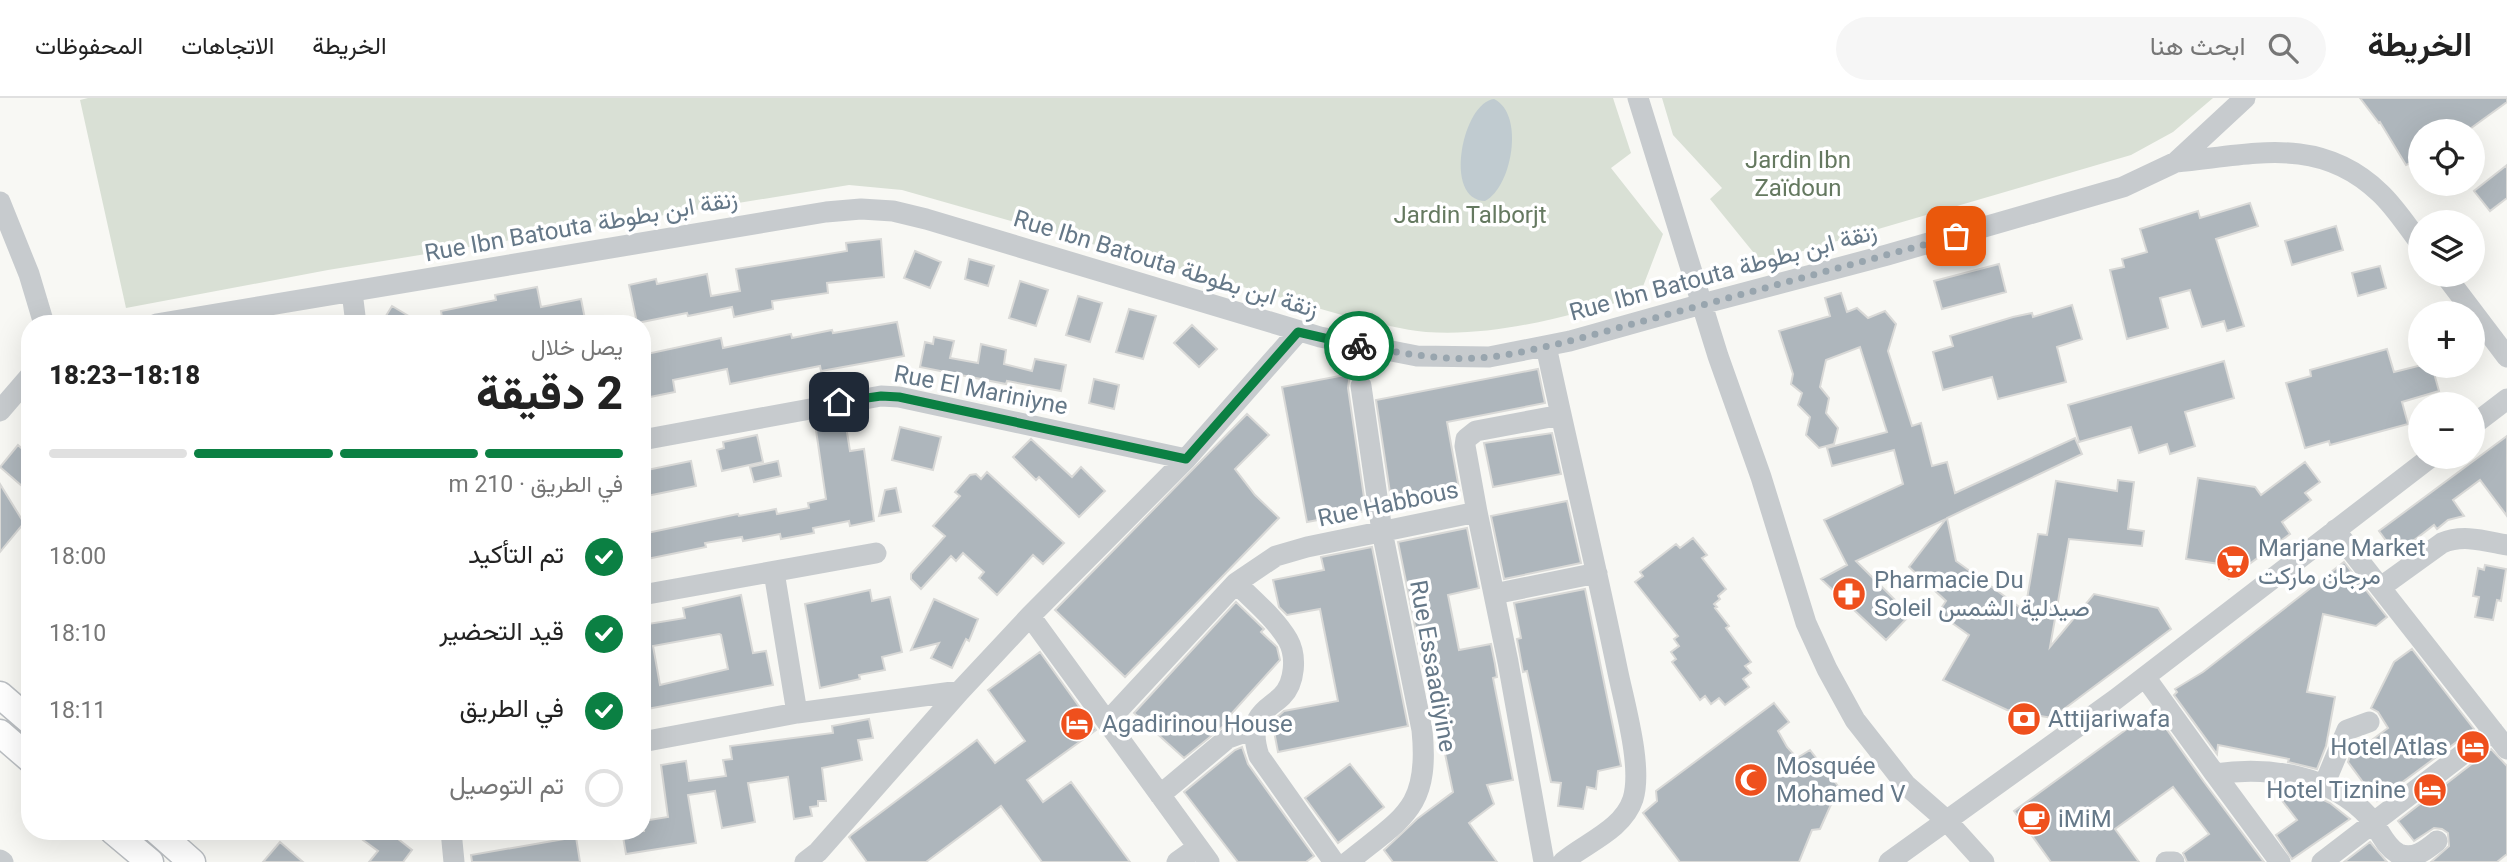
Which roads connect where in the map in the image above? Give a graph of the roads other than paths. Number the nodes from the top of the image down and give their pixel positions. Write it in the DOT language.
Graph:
graph roads {
  1 [pos="1638,98"];
  2 [pos="2245,98"];
  3 [pos="2176,162"];
  4 [pos="0,202"];
  5 [pos="2408,228"];
  6 [pos="2454,287"];
  7 [pos="352,292"];
  8 [pos="1702,304"];
  9 [pos="41,315"];
  10 [pos="211,315"];
  11 [pos="355,315"];
  12 [pos="1298,332"];
  13 [pos="1546,346"];
  14 [pos="2507,357"];
  15 [pos="21,386"];
  16 [pos="1361,386"];
  17 [pos="2507,399"];
  18 [pos="0,411"];
  19 [pos="1561,415"];
  20 [pos="2485,416"];
  21 [pos="651,438"];
  22 [pos="1186,459"];
  23 [pos="2415,469"];
  24 [pos="1477,512"];
  25 [pos="2335,530"];
  26 [pos="1382,531"];
  27 [pos="2507,545"];
  28 [pos="876,554"];
  29 [pos="775,572"];
  30 [pos="1597,573"];
  31 [pos="1237,583"];
  32 [pos="2381,587"];
  33 [pos="651,593"];
  34 [pos="1494,594"];
  35 [pos="1030,616"];
  36 [pos="2145,677"];
  37 [pos="960,691"];
  38 [pos="0,695"];
  39 [pos="21,713"];
  40 [pos="797,713"];
  41 [pos="1108,722"];
  42 [pos="2369,722"];
  43 [pos="1256,728"];
  44 [pos="2493,731"];
  45 [pos="0,733"];
  46 [pos="651,739"];
  47 [pos="2507,749"];
  48 [pos="21,751"];
  49 [pos="2215,774"];
  50 [pos="2324,785"];
  51 [pos="1160,795"];
  52 [pos="1946,820"];
  53 [pos="2374,822"];
  54 [pos="124,840"];
  55 [pos="167,840"];
  56 [pos="452,840"];
  57 [pos="2437,841"];
  58 [pos="1204,854"];
  59 [pos="1358,859"];
  60 [pos="150,862"];
  61 [pos="192,862"];
  62 [pos="454,862"];
  63 [pos="806,862"];
  64 [pos="1177,862"];
  65 [pos="1334,862"];
  66 [pos="1544,862"];
  67 [pos="1563,862"];
  68 [pos="1889,862"];
  69 [pos="1984,862"];
  70 [pos="2166,862"];
  71 [pos="2174,862"];
  72 [pos="2280,862"];
  73 [pos="2322,862"];
  1 -- 8 [label="street"];
  2 -- 3 [label="street, Rue Ibn Batouta زنقة ابن بطوطة"];
  3 -- 5 [label="street"];
  3 -- 8 [label="street, Rue Ibn Batouta زنقة ابن بطوطة"];
  4 -- 9 [label="street"];
  6 -- 14 [label="street"];
  7 -- 10 [label="street, Rue Ibn Batouta زنقة ابن بطوطة"];
  7 -- 11 [label="street"];
  7 -- 12 [label="street, Rue Ibn Batouta زنقة ابن بطوطة"];
  8 -- 13 [label="street, Rue Ibn Batouta زنقة ابن بطوطة"];
  8 -- 52 [label="street"];
  12 -- 13 [label="street, Rue Ibn Batouta زنقة ابن بطوطة"];
  12 -- 22 [label="street"];
  13 -- 19 [label="street"];
  15 -- 18 [label="street"];
  16 -- 26 [label="street, Rue Essaadiyine"];
  17 -- 20 [label="street"];
  19 -- 24 [label="street"];
  19 -- 30 [label="street"];
  21 -- 22 [label="street, Rue El Mariniyne"];
  22 -- 35 [label="street"];
  23 -- 25 [label="street"];
  24 -- 26 [label="street, Rue Habbous"];
  24 -- 34 [label="street, Rue Habbous"];
  25 -- 32 [label="street"];
  25 -- 36 [label="street"];
  26 -- 31 [label="street, Rue Habbous"];
  26 -- 59 [label="street, Rue Essaadiyine"];
  27 -- 32 [label="street"];
  28 -- 29 [label="street"];
  29 -- 33 [label="street"];
  29 -- 40 [label="street"];
  30 -- 34 [label="street"];
  30 -- 67 [label="street"];
  31 -- 41 [label="street, Rue Habbous"];
  31 -- 43 [label="street"];
  32 -- 44 [label="street"];
  34 -- 66 [label="street, Rue Habbous"];
  35 -- 37 [label="street"];
  35 -- 41 [label="street"];
  36 -- 49 [label="street"];
  36 -- 52 [label="street"];
  37 -- 40 [label="street"];
  37 -- 63 [label="street"];
  38 -- 39 [label="main road"];
  40 -- 46 [label="street"];
  41 -- 51 [label="street"];
  42 -- 50 [label="street"];
  43 -- 51 [label="street"];
  43 -- 65 [label="street"];
  44 -- 47 [label="street"];
  44 -- 53 [label="street"];
  45 -- 48 [label="main road"];
  49 -- 50 [label="street"];
  49 -- 72 [label="street"];
  50 -- 53 [label="street"];
  51 -- 58 [label="street"];
  52 -- 68 [label="street"];
  52 -- 69 [label="street"];
  53 -- 57 [label="street"];
  53 -- 73 [label="street"];
  54 -- 60 [label="main road"];
  55 -- 61 [label="main road"];
  56 -- 62 [label="street"];
  58 -- 64 [label="street"];
  70 -- 71 [label="street"];
}
